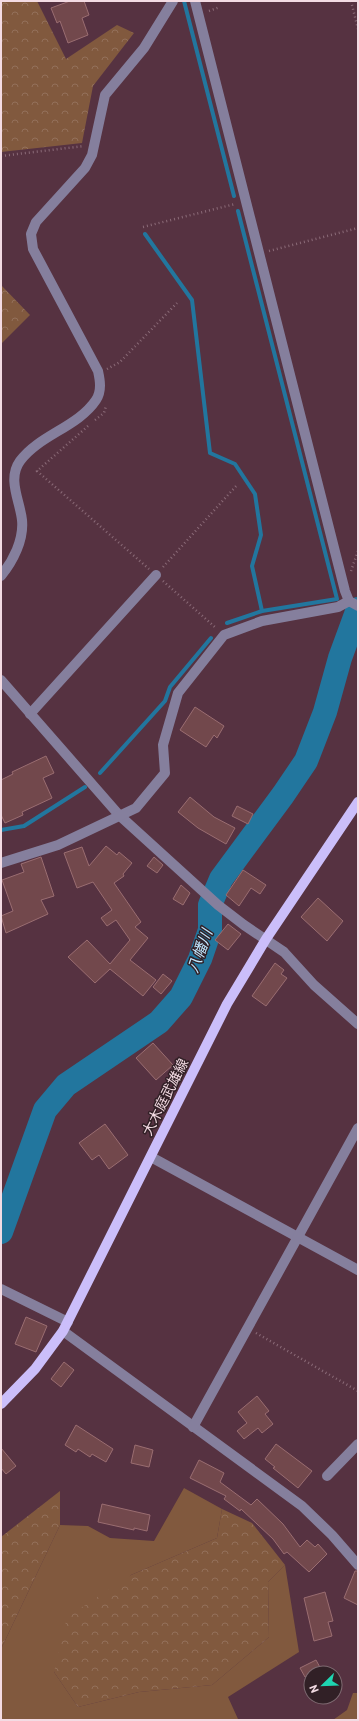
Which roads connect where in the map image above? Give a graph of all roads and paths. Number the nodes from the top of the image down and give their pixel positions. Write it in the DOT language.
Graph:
graph roads {
  1 [pos="173,1"];
  2 [pos="195,1"];
  3 [pos="351,1"];
  4 [pos="358,29"];
  5 [pos="94,144"];
  6 [pos="1,156"];
  7 [pos="245,201"];
  8 [pos="143,226"];
  9 [pos="358,228"];
  10 [pos="259,253"];
  11 [pos="178,303"];
  12 [pos="103,370"];
  13 [pos="108,377"];
  14 [pos="109,399"];
  15 [pos="237,485"];
  16 [pos="156,575"];
  17 [pos="1,576"];
  18 [pos="354,604"];
  19 [pos="224,635"];
  20 [pos="1,680"];
  21 [pos="30,714"];
  22 [pos="358,802"];
  23 [pos="119,815"];
  24 [pos="1,863"];
  25 [pos="266,939"];
  26 [pos="358,1024"];
  27 [pos="358,1128"];
  28 [pos="151,1157"];
  29 [pos="298,1237"];
  30 [pos="358,1270"];
  31 [pos="1,1289"];
  32 [pos="68,1322"];
  33 [pos="248,1328"];
  34 [pos="63,1332"];
  35 [pos="358,1391"];
  36 [pos="1,1404"];
  37 [pos="193,1427"];
  38 [pos="358,1444"];
  39 [pos="327,1476"];
  40 [pos="358,1565"];
  1 -- 5 [label="street"];
  2 -- 7 [label="street"];
  3 -- 4 [label="path"];
  5 -- 6 [label="path"];
  5 -- 12 [label="street"];
  7 -- 8 [label="path"];
  7 -- 10 [label="street"];
  9 -- 10 [label="path"];
  10 -- 18 [label="street"];
  11 -- 12 [label="path"];
  12 -- 13 [label="path"];
  12 -- 17 [label="street"];
  14 -- 16 [label="path"];
  15 -- 16 [label="path"];
  16 -- 19 [label="path"];
  16 -- 21 [label="street"];
  18 -- 19 [label="street"];
  19 -- 23 [label="street"];
  20 -- 21 [label="street"];
  21 -- 23 [label="street"];
  22 -- 25 [label="main road, 大木庭武雄線"];
  23 -- 24 [label="street"];
  23 -- 25 [label="street"];
  25 -- 26 [label="street"];
  25 -- 28 [label="main road, 大木庭武雄線"];
  27 -- 29 [label="street"];
  28 -- 29 [label="street"];
  28 -- 32 [label="main road, 大木庭武雄線"];
  29 -- 30 [label="street"];
  29 -- 33 [label="street"];
  31 -- 32 [label="street"];
  32 -- 34 [label="main road, 大木庭武雄線"];
  33 -- 35 [label="path"];
  33 -- 37 [label="street"];
  34 -- 36 [label="main road, 大木庭武雄線"];
  34 -- 37 [label="street"];
  37 -- 40 [label="street"];
  38 -- 39 [label="street"];
}
